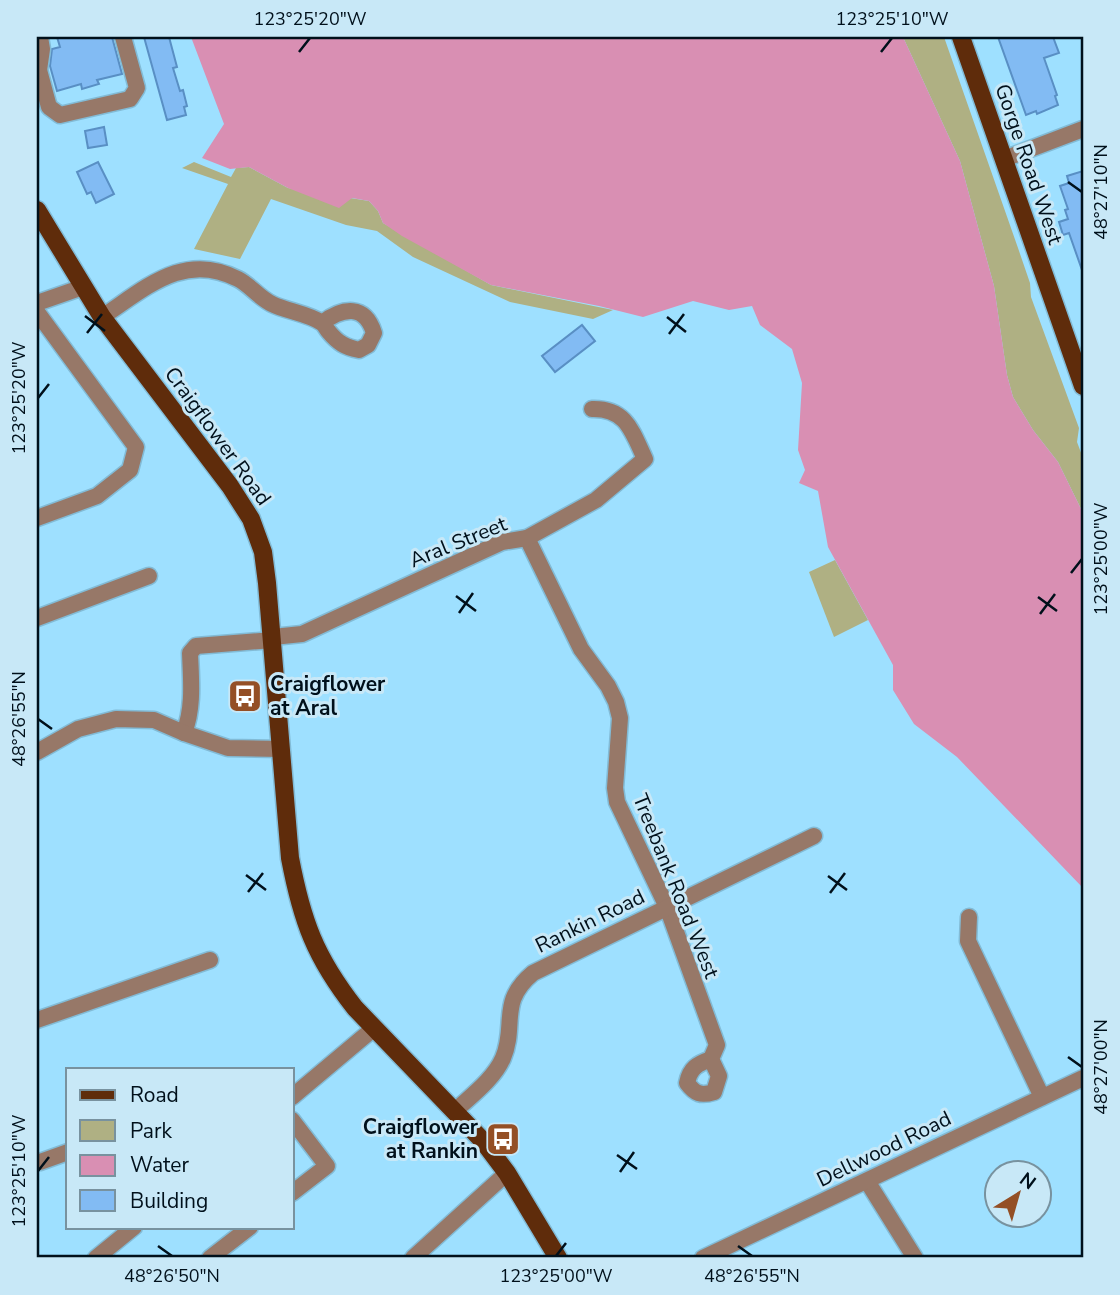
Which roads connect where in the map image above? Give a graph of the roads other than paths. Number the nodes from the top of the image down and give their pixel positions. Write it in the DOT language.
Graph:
graph roads {
  1 [pos="40,37"];
  2 [pos="123,37"];
  3 [pos="961,37"];
  4 [pos="38,71"];
  5 [pos="1083,129"];
  6 [pos="1004,159"];
  7 [pos="37,210"];
  8 [pos="83,287"];
  9 [pos="37,303"];
  10 [pos="37,312"];
  11 [pos="103,317"];
  12 [pos="322,323"];
  13 [pos="1083,386"];
  14 [pos="592,409"];
  15 [pos="37,518"];
  16 [pos="527,538"];
  17 [pos="149,576"];
  18 [pos="37,618"];
  19 [pos="273,638"];
  20 [pos="184,733"];
  21 [pos="281,749"];
  22 [pos="37,752"];
  23 [pos="814,836"];
  24 [pos="667,907"];
  25 [pos="969,917"];
  26 [pos="209,960"];
  27 [pos="37,1020"];
  28 [pos="373,1029"];
  29 [pos="711,1059"];
  30 [pos="1083,1078"];
  31 [pos="294,1095"];
  32 [pos="1042,1097"];
  33 [pos="455,1111"];
  34 [pos="294,1123"];
  35 [pos="66,1153"];
  36 [pos="40,1162"];
  37 [pos="507,1173"];
  38 [pos="867,1181"];
  39 [pos="294,1191"];
  40 [pos="133,1228"];
  41 [pos="249,1228"];
  42 [pos="96,1258"];
  43 [pos="210,1258"];
  44 [pos="413,1258"];
  45 [pos="558,1258"];
  46 [pos="703,1258"];
  47 [pos="915,1258"];
  1 -- 4 [label="street"];
  2 -- 4 [label="street"];
  3 -- 6 [label="main road, Gorge Road West"];
  5 -- 6 [label="street"];
  6 -- 13 [label="main road, Gorge Road West"];
  7 -- 8 [label="main road, Craigflower Road"];
  8 -- 9 [label="street"];
  8 -- 11 [label="main road, Craigflower Road"];
  10 -- 15 [label="street"];
  11 -- 12 [label="street"];
  11 -- 19 [label="main road, Craigflower Road"];
  14 -- 16 [label="street, Aral Street"];
  16 -- 19 [label="street, Aral Street"];
  16 -- 24 [label="street, Treebank Road West"];
  17 -- 18 [label="street"];
  19 -- 20 [label="street, Aral Street"];
  19 -- 21 [label="main road, Craigflower Road"];
  20 -- 21 [label="street"];
  20 -- 22 [label="street"];
  21 -- 28 [label="main road, Craigflower Road"];
  23 -- 24 [label="street, Rankin Road"];
  24 -- 29 [label="street, Treebank Road West"];
  24 -- 33 [label="street, Rankin Road"];
  25 -- 32 [label="street"];
  26 -- 27 [label="street"];
  28 -- 31 [label="street"];
  28 -- 33 [label="main road, Craigflower Road"];
  30 -- 32 [label="street, Dellwood Road"];
  32 -- 38 [label="street, Dellwood Road"];
  33 -- 37 [label="main road, Craigflower Road"];
  34 -- 39 [label="street"];
  35 -- 36 [label="street"];
  37 -- 44 [label="street"];
  37 -- 45 [label="main road, Craigflower Road"];
  38 -- 46 [label="street, Dellwood Road"];
  38 -- 47 [label="street"];
  40 -- 42 [label="street"];
  41 -- 43 [label="street"];
}
